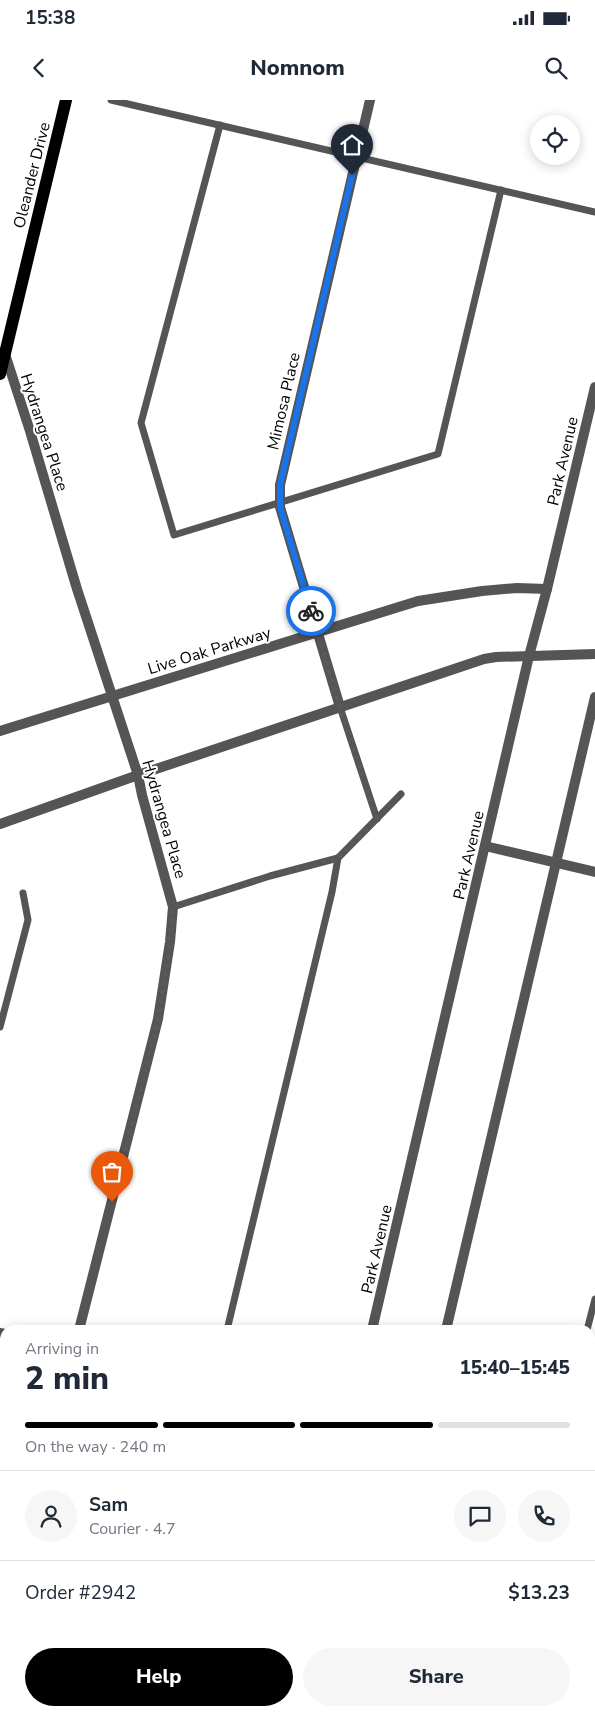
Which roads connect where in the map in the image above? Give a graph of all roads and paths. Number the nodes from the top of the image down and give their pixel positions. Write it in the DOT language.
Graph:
graph roads {
  1 [pos="66,100"];
  2 [pos="111,100"];
  3 [pos="370,100"];
  4 [pos="220,125"];
  5 [pos="356,157"];
  6 [pos="501,190"];
  7 [pos="595,212"];
  8 [pos="2,354"];
  9 [pos="0,374"];
  10 [pos="595,387"];
  11 [pos="280,504"];
  12 [pos="547,589"];
  13 [pos="317,632"];
  14 [pos="595,654"];
  15 [pos="529,656"];
  16 [pos="112,696"];
  17 [pos="595,697"];
  18 [pos="340,707"];
  19 [pos="0,731"];
  20 [pos="138,775"];
  21 [pos="401,794"];
  22 [pos="377,819"];
  23 [pos="0,824"];
  24 [pos="486,846"];
  25 [pos="338,858"];
  26 [pos="556,864"];
  27 [pos="595,872"];
  28 [pos="23,893"];
  29 [pos="173,907"];
  30 [pos="0,1027"];
  31 [pos="595,1298"];
  32 [pos="80,1325"];
  33 [pos="228,1325"];
  34 [pos="373,1325"];
  35 [pos="447,1325"];
  36 [pos="589,1325"];
  1 -- 8 [label="main road, Oleander Drive"];
  2 -- 4 [label="lane"];
  3 -- 5 [label="street, Mimosa Place"];
  4 -- 5 [label="lane"];
  4 -- 11 [label="lane"];
  5 -- 6 [label="lane"];
  5 -- 11 [label="street, Mimosa Place"];
  6 -- 7 [label="lane"];
  6 -- 11 [label="lane"];
  8 -- 9 [label="main road, Oleander Drive"];
  8 -- 16 [label="street, Hydrangea Place"];
  10 -- 12 [label="street, Park Avenue"];
  11 -- 13 [label="street, Mimosa Place"];
  12 -- 13 [label="street, Live Oak Parkway"];
  12 -- 15 [label="street, Park Avenue"];
  13 -- 16 [label="street, Live Oak Parkway"];
  13 -- 18 [label="street, Mimosa Place"];
  14 -- 15 [label="street"];
  15 -- 18 [label="street"];
  15 -- 24 [label="street, Park Avenue"];
  16 -- 19 [label="street, Live Oak Parkway"];
  16 -- 20 [label="street, Hydrangea Place"];
  17 -- 26 [label="street"];
  18 -- 20 [label="street"];
  18 -- 22 [label="lane"];
  20 -- 23 [label="street"];
  20 -- 29 [label="street, Hydrangea Place"];
  21 -- 22 [label="lane"];
  22 -- 25 [label="lane"];
  24 -- 26 [label="street"];
  24 -- 34 [label="street, Park Avenue"];
  25 -- 29 [label="lane"];
  25 -- 33 [label="lane"];
  26 -- 27 [label="street"];
  26 -- 35 [label="street"];
  28 -- 30 [label="lane"];
  29 -- 32 [label="street, Hydrangea Place"];
  31 -- 36 [label="lane"];
}
